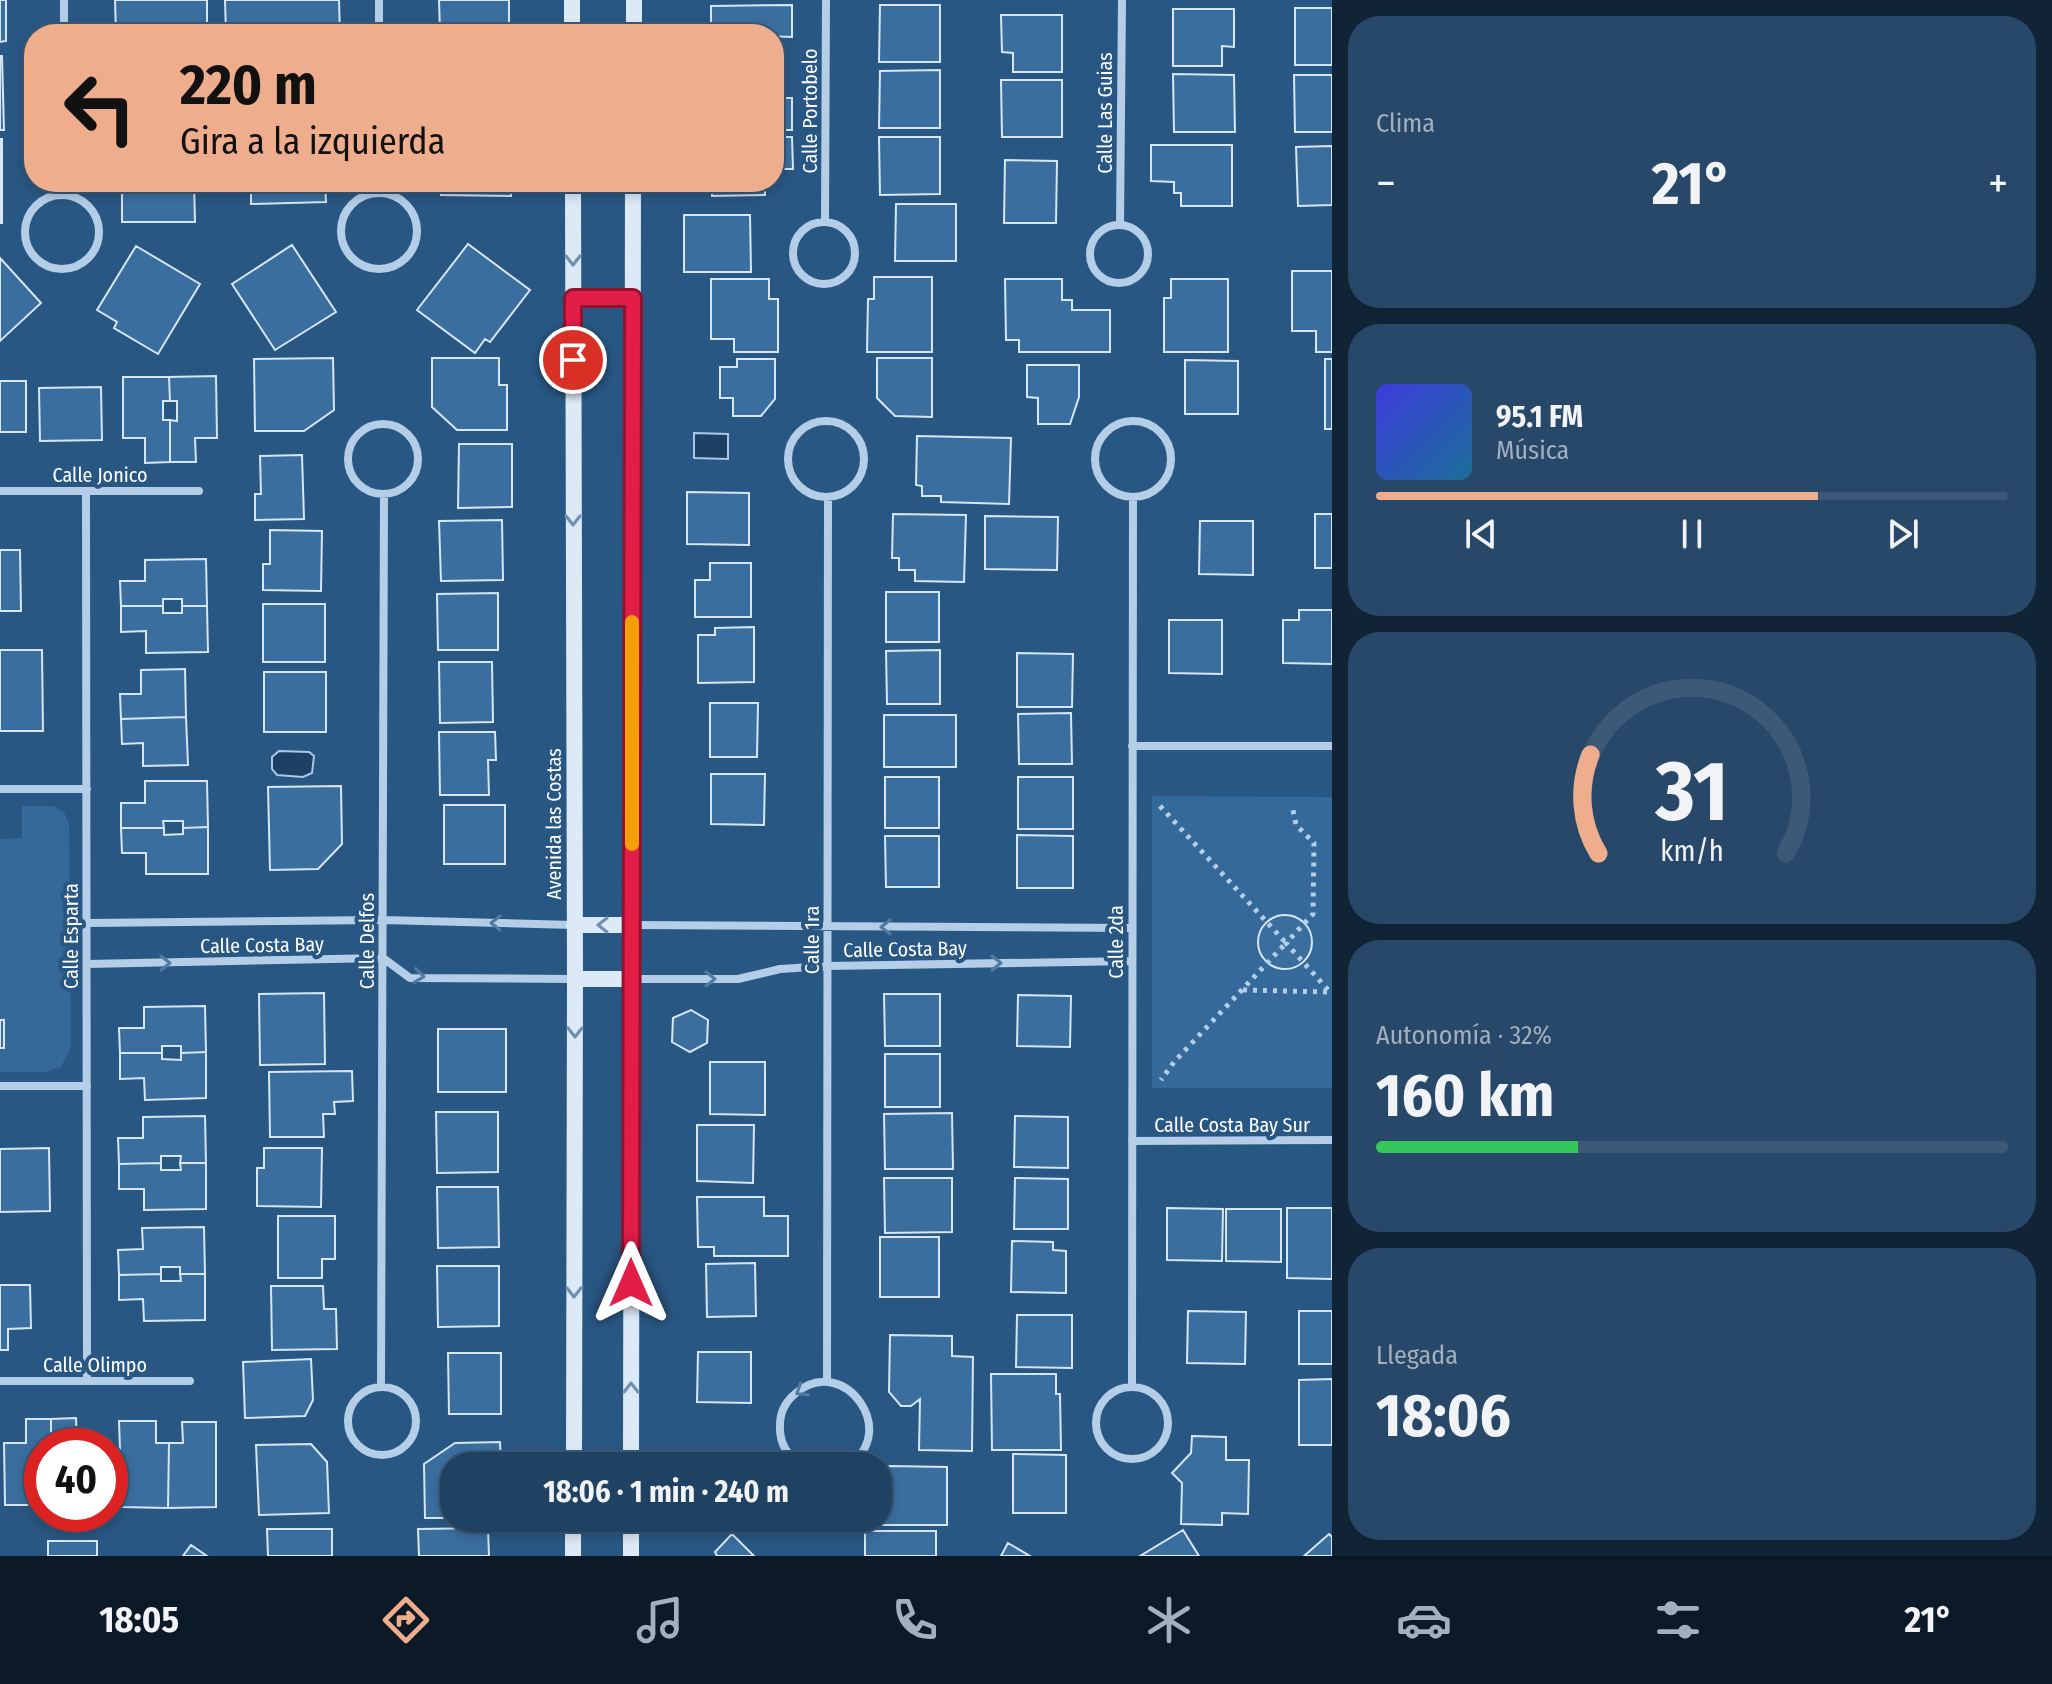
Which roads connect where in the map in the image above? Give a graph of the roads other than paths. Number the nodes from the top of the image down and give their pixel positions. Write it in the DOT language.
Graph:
graph roads {
  1 [pos="64,0"];
  2 [pos="379,0"];
  3 [pos="572,0"];
  4 [pos="634,0"];
  5 [pos="826,0"];
  6 [pos="1122,0"];
  7 [pos="64,24"];
  8 [pos="379,24"];
  9 [pos="572,24"];
  10 [pos="634,24"];
  11 [pos="573,192"];
  12 [pos="633,192"];
  13 [pos="379,193"];
  14 [pos="63,194"];
  15 [pos="825,222"];
  16 [pos="1120,225"];
  17 [pos="573,298"];
  18 [pos="633,298"];
  19 [pos="0,491"];
  20 [pos="86,491"];
  21 [pos="199,491"];
  22 [pos="384,495"];
  23 [pos="828,497"];
  24 [pos="1133,497"];
  25 [pos="1132,746"];
  26 [pos="1332,746"];
  27 [pos="0,789"];
  28 [pos="87,789"];
  29 [pos="383,920"];
  30 [pos="87,923"];
  31 [pos="574,925"];
  32 [pos="632,925"];
  33 [pos="828,926"];
  34 [pos="1132,928"];
  35 [pos="383,958"];
  36 [pos="1132,961"];
  37 [pos="87,964"];
  38 [pos="828,966"];
  39 [pos="575,979"];
  40 [pos="632,979"];
  41 [pos="0,1086"];
  42 [pos="87,1086"];
  43 [pos="1332,1140"];
  44 [pos="1132,1141"];
  45 [pos="0,1381"];
  46 [pos="87,1381"];
  47 [pos="190,1381"];
  48 [pos="827,1382"];
  49 [pos="381,1387"];
  50 [pos="1132,1387"];
  51 [pos="574,1452"];
  52 [pos="631,1452"];
  53 [pos="787,1452"];
  54 [pos="861,1452"];
  55 [pos="573,1532"];
  56 [pos="631,1532"];
  57 [pos="573,1556"];
  58 [pos="631,1556"];
  1 -- 7 [label="street"];
  2 -- 8 [label="street"];
  3 -- 9 [label="street"];
  4 -- 10 [label="street"];
  5 -- 15 [label="street, Calle Portobelo"];
  6 -- 16 [label="street, Calle Las Guias"];
  11 -- 17 [label="street, Avenida las Costas, one-way"];
  12 -- 18 [label="street"];
  13 -- 13 [label="street"];
  14 -- 14 [label="street"];
  15 -- 15 [label="street"];
  16 -- 16 [label="street"];
  17 -- 18 [label="street"];
  17 -- 31 [label="street, Avenida las Costas, one-way"];
  18 -- 32 [label="street"];
  19 -- 20 [label="street, Calle Jonico"];
  20 -- 21 [label="street, Calle Jonico"];
  20 -- 28 [label="street, Calle Esparta"];
  22 -- 22 [label="street"];
  22 -- 29 [label="street, Calle Delfos"];
  23 -- 23 [label="street"];
  23 -- 33 [label="street, Calle 1ra"];
  24 -- 24 [label="street"];
  24 -- 25 [label="street, Calle 2da"];
  25 -- 26 [label="street"];
  25 -- 34 [label="street, Calle 2da"];
  27 -- 28 [label="street"];
  28 -- 30 [label="street, Calle Esparta"];
  29 -- 30 [label="street, Calle Costa Bay"];
  31 -- 29 [label="street, Calle Costa Bay, one-way"];
  29 -- 35 [label="street, Calle Delfos"];
  30 -- 37 [label="street, Calle Esparta"];
  32 -- 31 [label="street, one-way"];
  31 -- 39 [label="street, Avenida las Costas"];
  32 -- 33 [label="street, Calle Costa Bay"];
  32 -- 40 [label="street"];
  34 -- 33 [label="street, Calle Costa Bay, one-way"];
  33 -- 38 [label="street, Calle 1ra"];
  34 -- 36 [label="street, Calle 2da"];
  37 -- 35 [label="street, Calle Costa Bay, one-way"];
  35 -- 39 [label="street, one-way"];
  35 -- 49 [label="street, Calle Delfos"];
  38 -- 36 [label="street, Calle Costa Bay, one-way"];
  36 -- 44 [label="street, Calle 2da"];
  37 -- 42 [label="street, Calle Esparta"];
  40 -- 38 [label="street, Calle Costa Bay, one-way"];
  38 -- 48 [label="street, Calle 1ra"];
  39 -- 40 [label="street"];
  39 -- 51 [label="street, Avenida las Costas, one-way"];
  52 -- 40 [label="street, one-way"];
  41 -- 42 [label="street"];
  42 -- 46 [label="street, Calle Esparta"];
  43 -- 44 [label="street, Calle Costa Bay Sur"];
  44 -- 50 [label="street, Calle 2da"];
  45 -- 46 [label="street, Calle Olimpo"];
  46 -- 47 [label="street, Calle Olimpo"];
  48 -- 53 [label="street, one-way"];
  48 -- 54 [label="street"];
  49 -- 49 [label="street"];
  50 -- 50 [label="street"];
  55 -- 57 [label="street"];
  56 -- 58 [label="street"];
}
